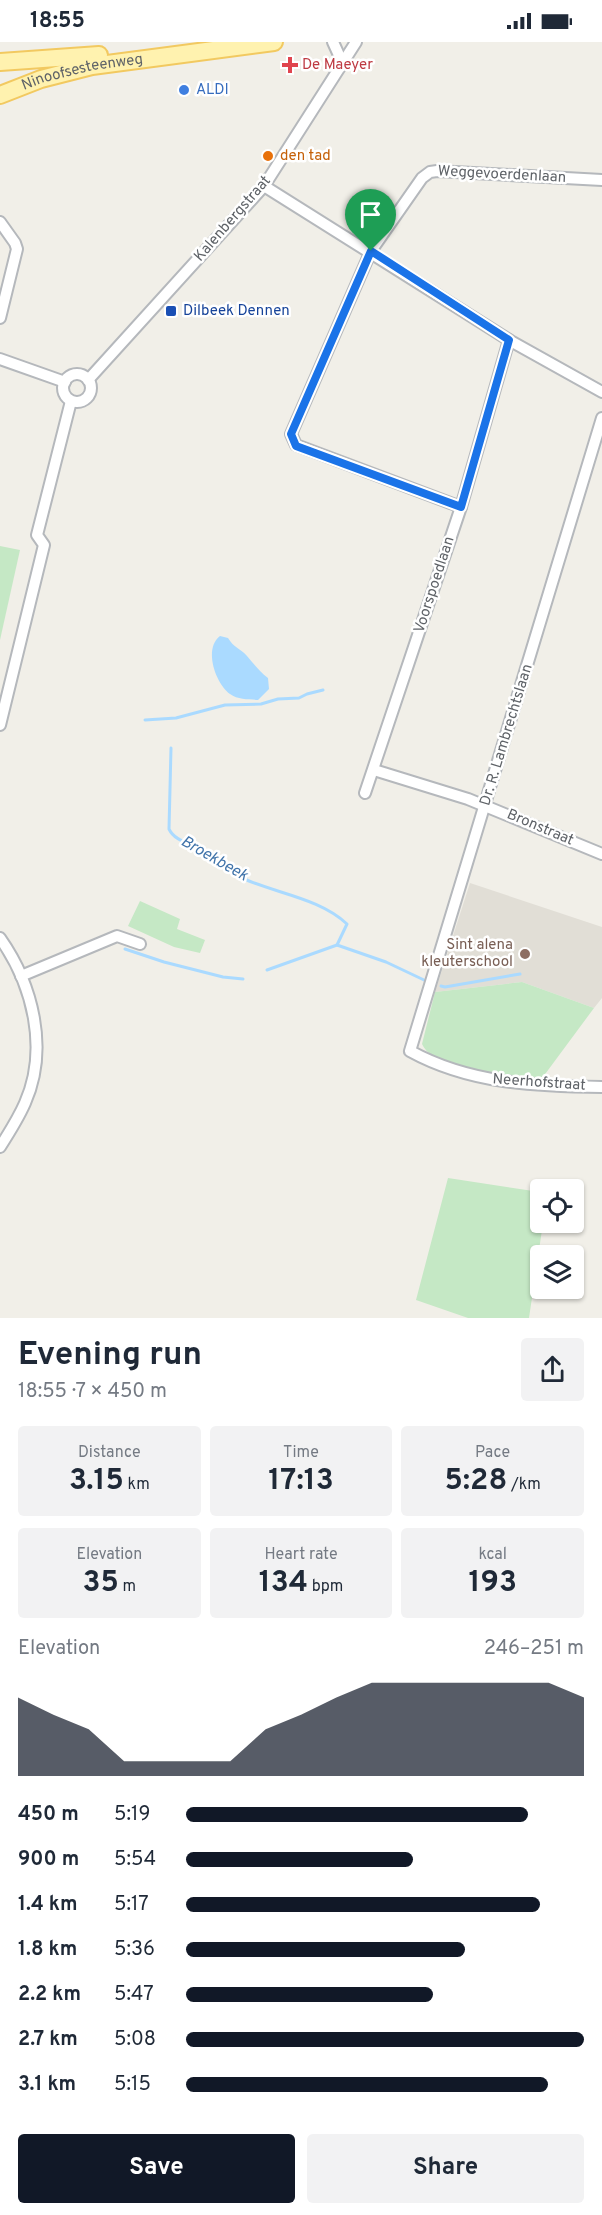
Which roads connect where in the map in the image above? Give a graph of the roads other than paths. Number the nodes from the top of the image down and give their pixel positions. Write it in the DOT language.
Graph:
graph roads {
  1 [pos="192,42"];
  2 [pos="274,42"];
  3 [pos="333,42"];
  4 [pos="356,42"];
  5 [pos="0,62"];
  6 [pos="343,64"];
  7 [pos="0,95"];
  8 [pos="602,180"];
  9 [pos="264,186"];
  10 [pos="0,222"];
  11 [pos="371,251"];
  12 [pos="0,318"];
  13 [pos="509,340"];
  14 [pos="0,359"];
  15 [pos="88,380"];
  16 [pos="65,382"];
  17 [pos="602,392"];
  18 [pos="71,401"];
  19 [pos="602,418"];
  20 [pos="461,507"];
  21 [pos="0,725"];
  22 [pos="374,770"];
  23 [pos="365,794"];
  24 [pos="485,806"];
  25 [pos="602,854"];
  26 [pos="0,938"];
  27 [pos="140,944"];
  28 [pos="21,976"];
  29 [pos="410,1051"];
  30 [pos="602,1087"];
  31 [pos="0,1148"];
  1 -- 5 [label="main road, Ninoofsesteenweg"];
  2 -- 7 [label="main road, Ninoofsesteenweg"];
  3 -- 6 [label="street"];
  4 -- 6 [label="street, Kalenbergstraat"];
  6 -- 9 [label="street, Kalenbergstraat"];
  8 -- 11 [label="street, Weggevoerdenlaan"];
  9 -- 11 [label="street"];
  9 -- 15 [label="street, Kalenbergstraat"];
  10 -- 12 [label="street"];
  11 -- 13 [label="street"];
  11 -- 20 [label="street"];
  13 -- 17 [label="street"];
  13 -- 20 [label="street, Voorspoedlaan"];
  14 -- 16 [label="street"];
  15 -- 16 [label="street"];
  15 -- 18 [label="street, Kalenbergstraat"];
  16 -- 18 [label="street"];
  18 -- 21 [label="street"];
  19 -- 24 [label="street, Dr. R. Lambrechtslaan"];
  20 -- 22 [label="street, Voorspoedlaan"];
  22 -- 23 [label="street, Voorspoedlaan"];
  22 -- 24 [label="street, Bronstraat"];
  24 -- 25 [label="street, Bronstraat"];
  24 -- 29 [label="street, Dr. R. Lambrechtslaan"];
  26 -- 28 [label="street"];
  27 -- 28 [label="street"];
  28 -- 31 [label="street"];
  29 -- 30 [label="street, Neerhofstraat"];
}
